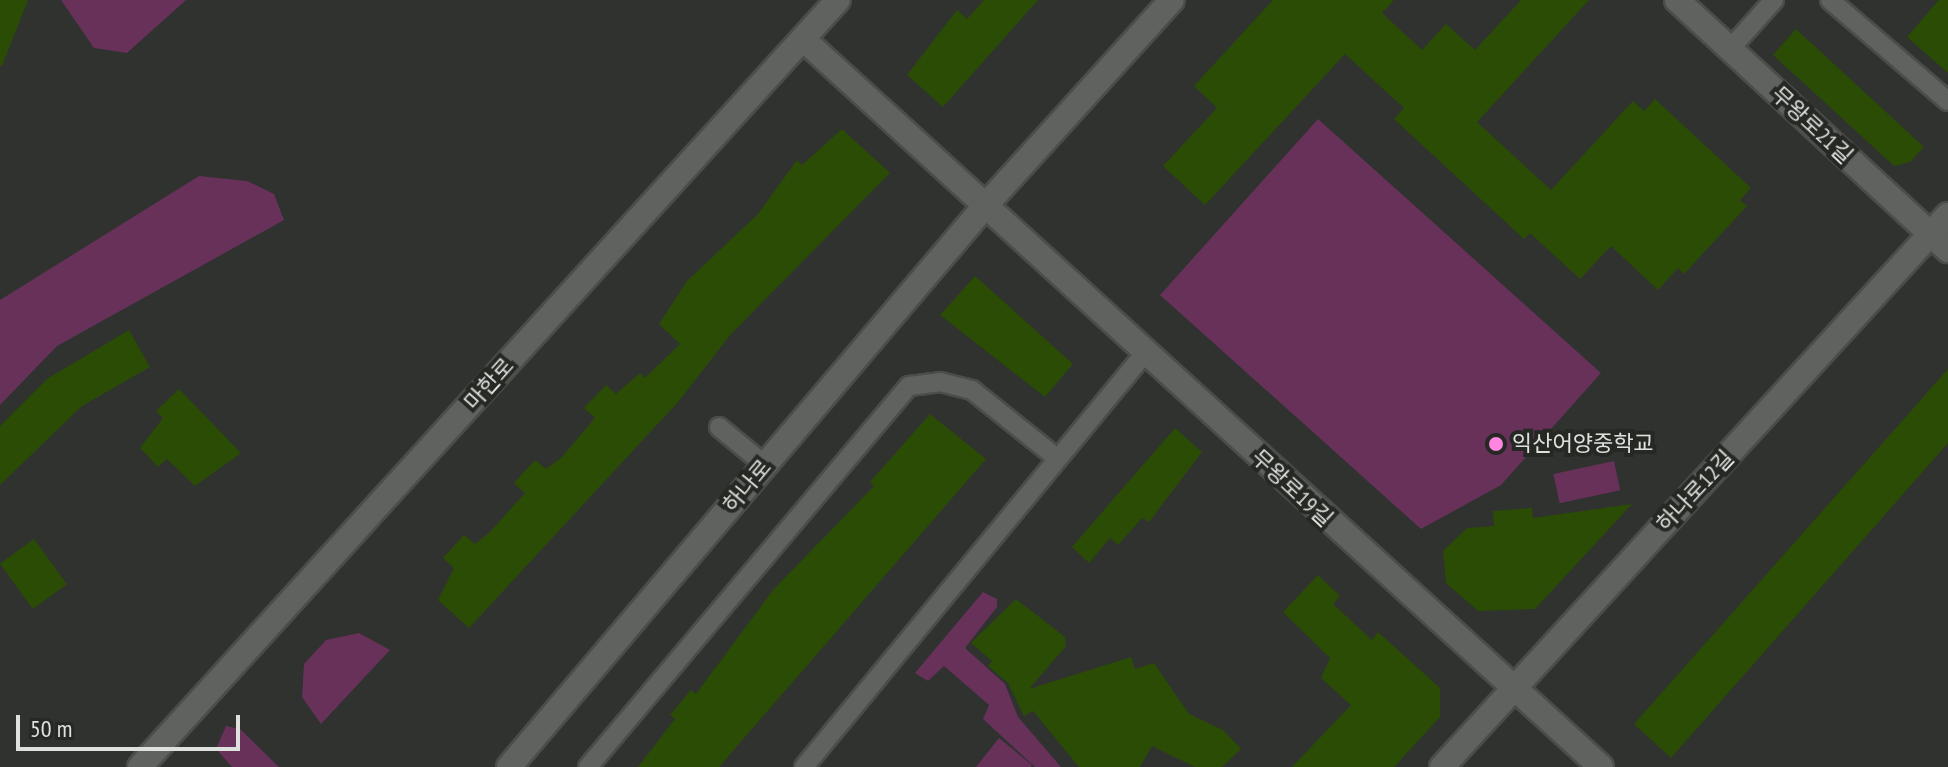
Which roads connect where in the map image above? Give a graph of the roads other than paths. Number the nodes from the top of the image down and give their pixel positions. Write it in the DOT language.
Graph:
graph roads {
  1 [pos="838,0"];
  2 [pos="1677,0"];
  3 [pos="1774,0"];
  4 [pos="1830,0"];
  5 [pos="1164,3"];
  6 [pos="803,39"];
  7 [pos="1730,49"];
  8 [pos="1948,101"];
  9 [pos="985,206"];
  10 [pos="1948,215"];
  11 [pos="1939,242"];
  12 [pos="1145,353"];
  13 [pos="719,427"];
  14 [pos="1058,459"];
  15 [pos="765,465"];
  16 [pos="1512,690"];
  17 [pos="140,767"];
  18 [pos="509,767"];
  19 [pos="588,767"];
  20 [pos="804,767"];
  21 [pos="1442,767"];
  22 [pos="1601,767"];
  1 -- 6 [label="street, 마한로"];
  2 -- 7 [label="street, 무왕로21길"];
  3 -- 7 [label="lane"];
  4 -- 8 [label="lane"];
  5 -- 9 [label="street"];
  6 -- 9 [label="street, 무왕로19길"];
  6 -- 17 [label="street, 마한로"];
  7 -- 11 [label="street, 무왕로21길"];
  9 -- 12 [label="street, 무왕로19길"];
  9 -- 15 [label="street, 하나로"];
  10 -- 11 [label="street, 하나로12길"];
  11 -- 16 [label="street, 하나로12길"];
  12 -- 14 [label="lane"];
  12 -- 16 [label="street, 무왕로19길"];
  13 -- 15 [label="lane"];
  14 -- 19 [label="lane"];
  14 -- 20 [label="lane"];
  15 -- 18 [label="street, 하나로"];
  16 -- 21 [label="street, 하나로12길"];
  16 -- 22 [label="street, 무왕로19길"];
}
